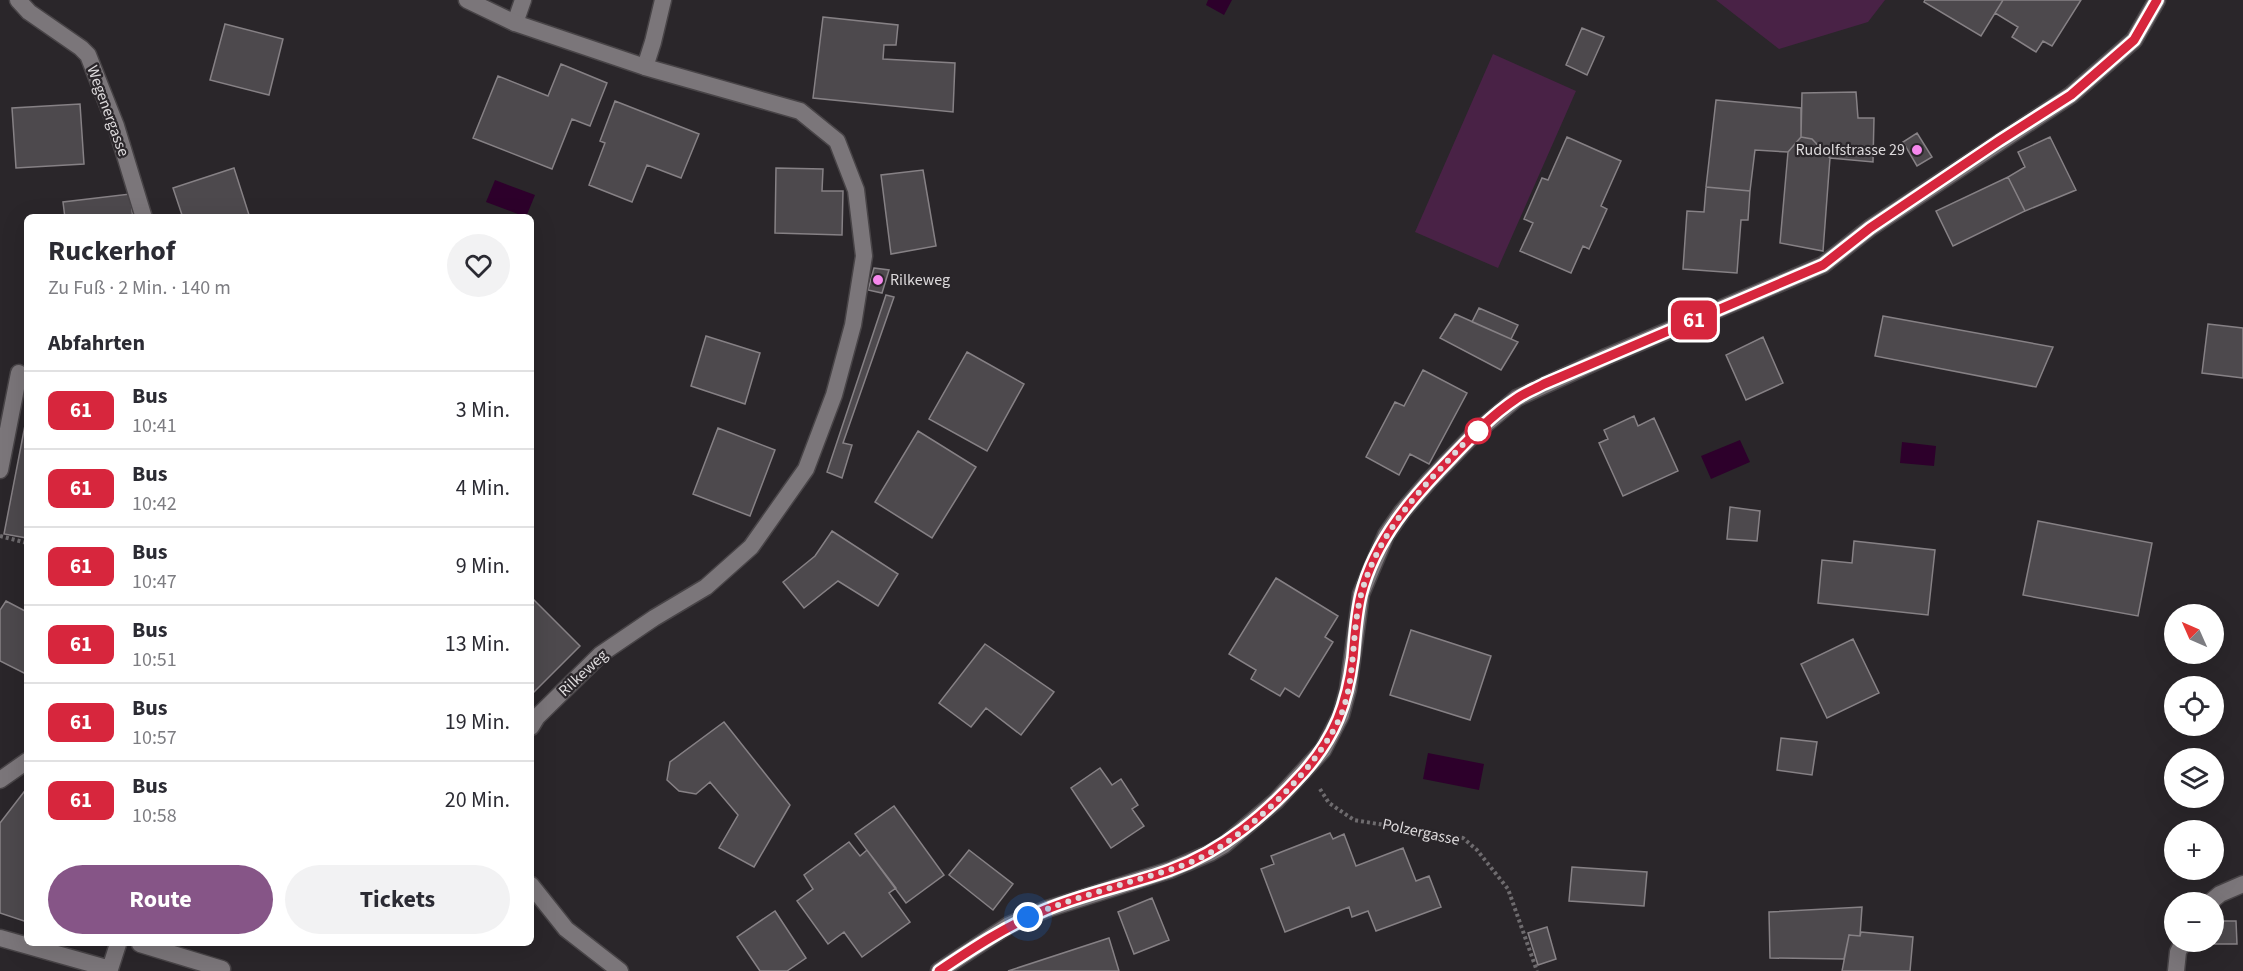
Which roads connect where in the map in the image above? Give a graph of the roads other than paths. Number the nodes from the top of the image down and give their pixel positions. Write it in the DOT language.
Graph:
graph roads {
  1 [pos="18,0"];
  2 [pos="467,0"];
  3 [pos="523,0"];
  4 [pos="663,0"];
  5 [pos="2157,0"];
  6 [pos="515,23"];
  7 [pos="645,67"];
  8 [pos="143,214"];
  9 [pos="19,373"];
  10 [pos="0,470"];
  11 [pos="534,722"];
  12 [pos="24,763"];
  13 [pos="0,780"];
  14 [pos="2243,884"];
  15 [pos="534,889"];
  16 [pos="2224,892"];
  17 [pos="0,938"];
  18 [pos="24,945"];
  19 [pos="28,946"];
  20 [pos="117,946"];
  21 [pos="147,946"];
  22 [pos="2178,952"];
  23 [pos="222,969"];
  24 [pos="620,971"];
  25 [pos="939,971"];
  26 [pos="2176,971"];
  1 -- 8 [label="street, Wegenergasse"];
  2 -- 6 [label="street, Rilkeweg"];
  3 -- 6 [label="street"];
  4 -- 7 [label="street"];
  5 -- 25 [label="street"];
  6 -- 7 [label="street, Rilkeweg"];
  7 -- 11 [label="street, Rilkeweg"];
  9 -- 10 [label="street"];
  12 -- 13 [label="street"];
  14 -- 16 [label="street"];
  15 -- 24 [label="street"];
  17 -- 18 [label="street"];
  19 -- 20 [label="street"];
  21 -- 23 [label="street"];
  22 -- 26 [label="street"];
}
